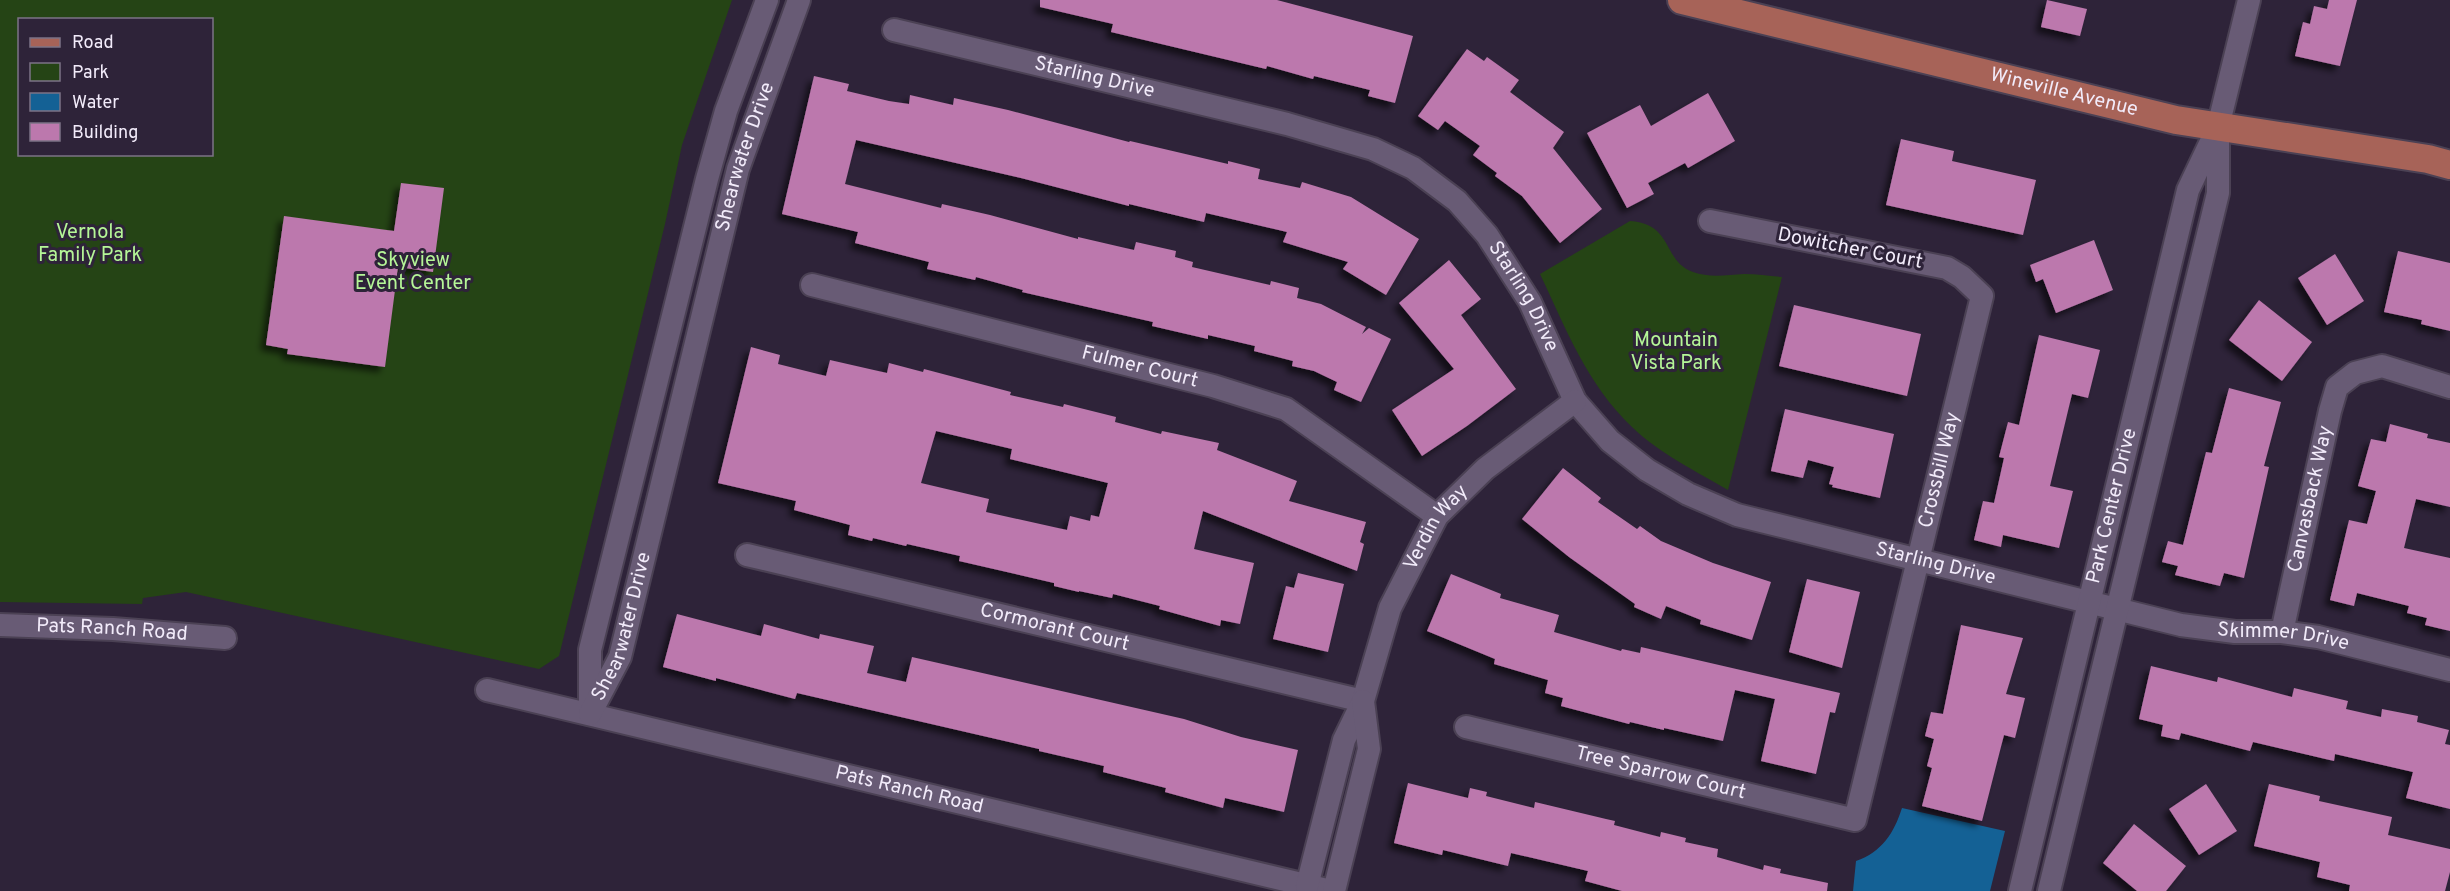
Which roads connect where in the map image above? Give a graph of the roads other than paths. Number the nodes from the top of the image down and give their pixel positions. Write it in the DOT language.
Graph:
graph roads {
  1 [pos="767,0"];
  2 [pos="799,0"];
  3 [pos="1682,0"];
  4 [pos="2249,0"];
  5 [pos="894,30"];
  6 [pos="2218,127"];
  7 [pos="2450,165"];
  8 [pos="1710,221"];
  9 [pos="812,285"];
  10 [pos="1982,296"];
  11 [pos="2450,387"];
  12 [pos="1575,401"];
  13 [pos="1437,516"];
  14 [pos="747,555"];
  15 [pos="1919,560"];
  16 [pos="2089,603"];
  17 [pos="2117,609"];
  18 [pos="0,625"];
  19 [pos="2282,632"];
  20 [pos="225,638"];
  21 [pos="2450,670"];
  22 [pos="487,690"];
  23 [pos="1363,701"];
  24 [pos="590,714"];
  25 [pos="1466,727"];
  26 [pos="1855,820"];
  27 [pos="1307,886"];
  28 [pos="1333,891"];
  29 [pos="2020,891"];
  30 [pos="2049,891"];
  1 -- 24 [label="street, Shearwater Drive"];
  2 -- 24 [label="street, Shearwater Drive"];
  3 -- 6 [label="main road, Wineville Avenue"];
  4 -- 6 [label="street, Park Center Drive"];
  5 -- 12 [label="street, Starling Drive"];
  6 -- 7 [label="main road, Wineville Avenue"];
  6 -- 16 [label="street, Park Center Drive"];
  6 -- 17 [label="street, Park Center Drive"];
  8 -- 10 [label="street, Dowitcher Court"];
  9 -- 13 [label="street, Fulmer Court"];
  10 -- 15 [label="street, Crossbill Way"];
  11 -- 19 [label="street, Canvasback Way"];
  12 -- 13 [label="street, Verdin Way"];
  12 -- 15 [label="street, Starling Drive"];
  13 -- 23 [label="street, Verdin Way"];
  14 -- 23 [label="street, Cormorant Court"];
  15 -- 16 [label="street, Starling Drive"];
  15 -- 26 [label="street, Crossbill Way"];
  16 -- 17 [label="street, Starling Drive"];
  16 -- 29 [label="street, Park Center Drive"];
  17 -- 19 [label="street, Skimmer Drive"];
  17 -- 30 [label="street, Park Center Drive"];
  18 -- 20 [label="street, Pats Ranch Road"];
  19 -- 21 [label="street, Skimmer Drive"];
  22 -- 24 [label="street, Pats Ranch Road"];
  23 -- 27 [label="street, Verdin Way"];
  23 -- 28 [label="street, Verdin Way"];
  24 -- 27 [label="street, Pats Ranch Road"];
  25 -- 26 [label="street, Tree Sparrow Court"];
  27 -- 28 [label="street, Pats Ranch Road"];
}
